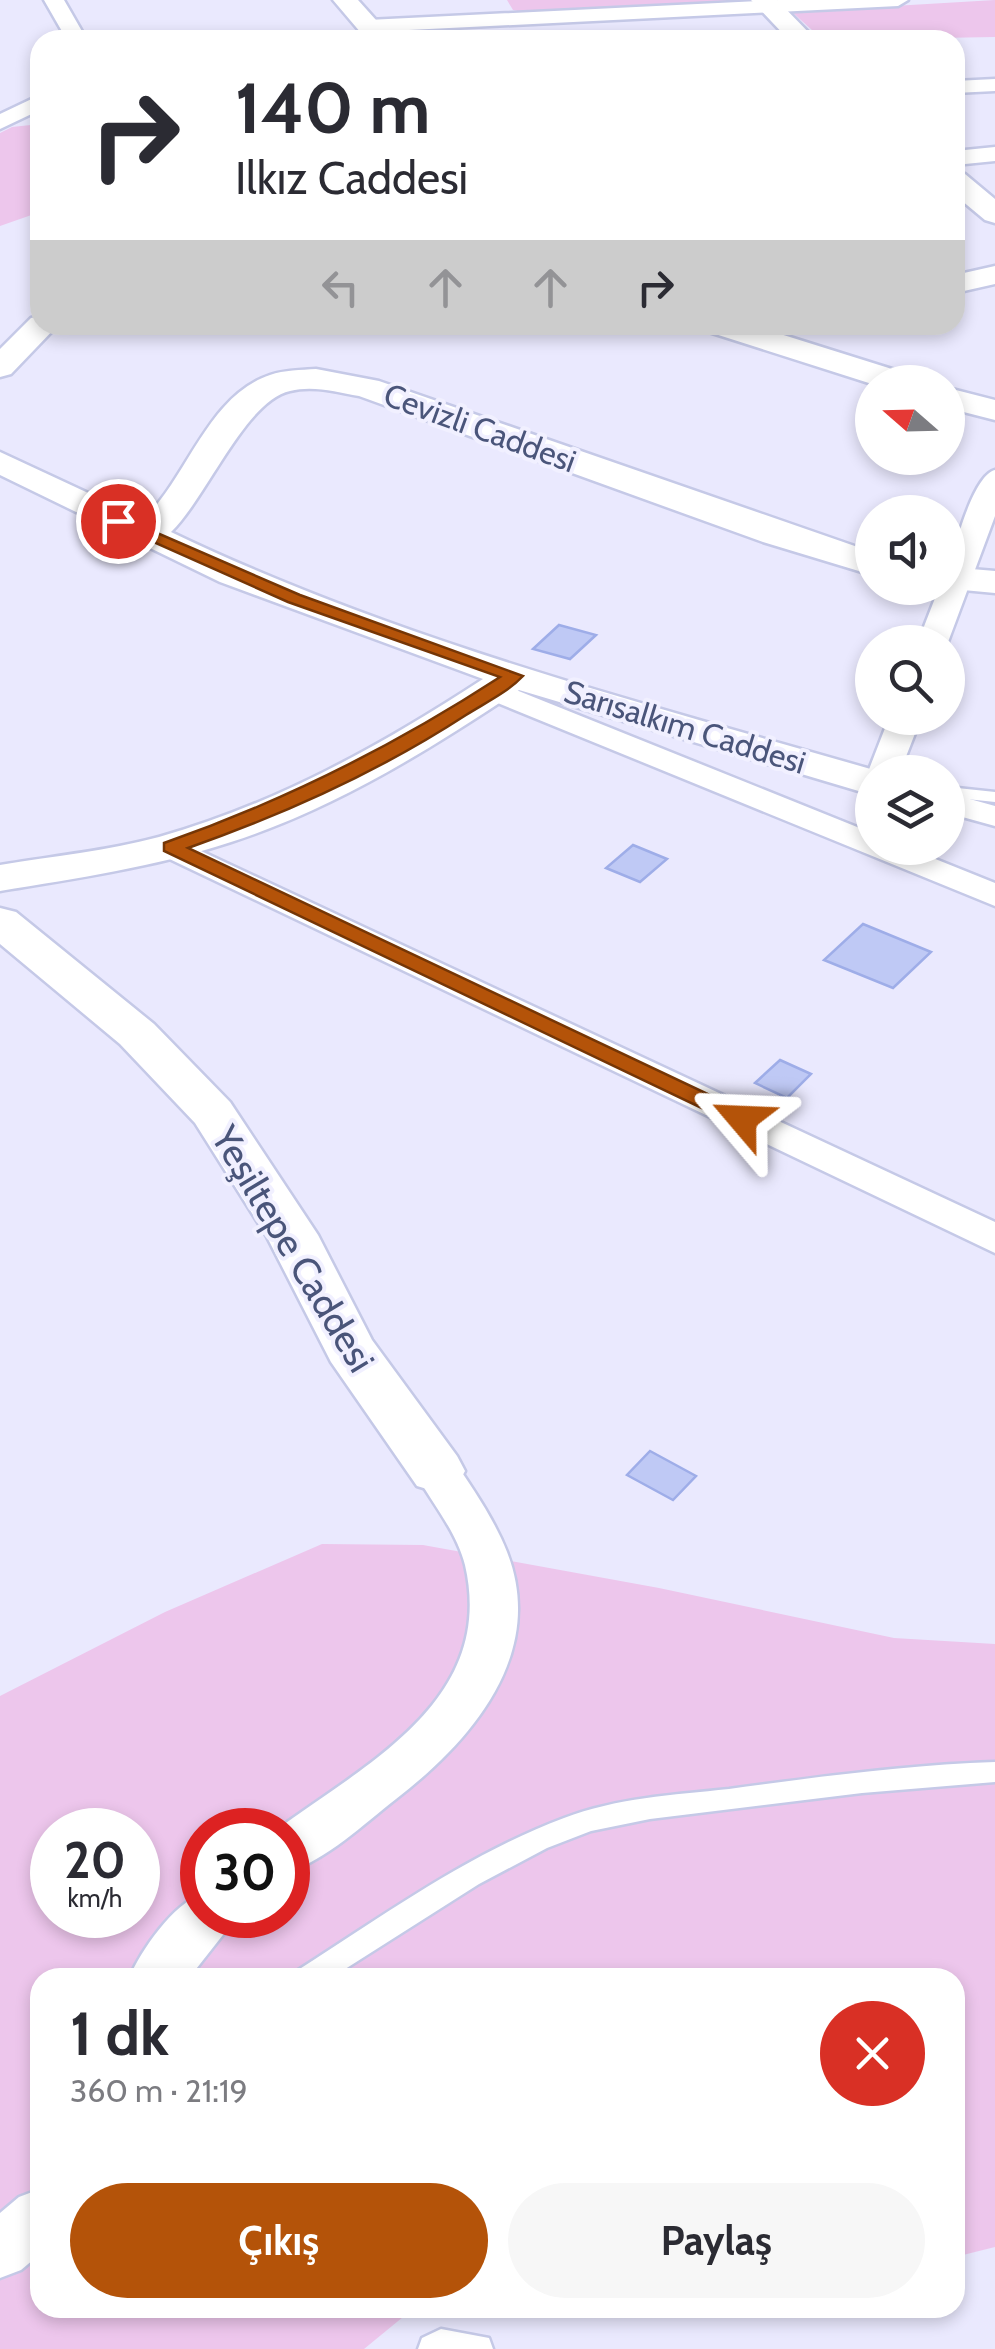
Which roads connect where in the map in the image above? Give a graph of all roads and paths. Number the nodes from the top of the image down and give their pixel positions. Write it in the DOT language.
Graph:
graph roads {
  1 [pos="54,0"];
  2 [pos="345,0"];
  3 [pos="496,0"];
  4 [pos="898,0"];
  5 [pos="766,4"];
  6 [pos="509,21"];
  7 [pos="71,30"];
  8 [pos="371,30"];
  9 [pos="408,30"];
  10 [pos="516,30"];
  11 [pos="793,30"];
  12 [pos="995,84"];
  13 [pos="965,86"];
  14 [pos="0,103"];
  15 [pos="30,105"];
  16 [pos="30,108"];
  17 [pos="0,123"];
  18 [pos="995,154"];
  19 [pos="965,157"];
  20 [pos="965,188"];
  21 [pos="995,214"];
  22 [pos="995,274"];
  23 [pos="965,282"];
  24 [pos="32,335"];
  25 [pos="752,335"];
  26 [pos="0,367"];
  27 [pos="855,368"];
  28 [pos="965,402"];
  29 [pos="995,410"];
  30 [pos="0,462"];
  31 [pos="995,478"];
  32 [pos="148,536"];
  33 [pos="965,548"];
  34 [pos="855,559"];
  35 [pos="965,579"];
  36 [pos="995,582"];
  37 [pos="504,683"];
  38 [pos="855,779"];
  39 [pos="965,794"];
  40 [pos="995,797"];
  41 [pos="965,808"];
  42 [pos="995,816"];
  43 [pos="855,837"];
  44 [pos="171,847"];
  45 [pos="922,865"];
  46 [pos="0,878"];
  47 [pos="995,895"];
  48 [pos="0,921"];
  49 [pos="995,1239"];
  50 [pos="437,1471"];
  51 [pos="995,1772"];
  52 [pos="310,1833"];
  53 [pos="189,1938"];
  54 [pos="164,1968"];
  55 [pos="324,1968"];
  56 [pos="30,2224"];
  57 [pos="0,2250"];
  58 [pos="433,2349"];
  59 [pos="478,2349"];
  1 -- 7 [label="street"];
  2 -- 8 [label="street"];
  3 -- 6 [label="street"];
  4 -- 5 [label="street"];
  5 -- 6 [label="street"];
  5 -- 11 [label="street"];
  6 -- 9 [label="street"];
  6 -- 10 [label="street"];
  12 -- 13 [label="street"];
  14 -- 15 [label="street"];
  16 -- 17 [label="street"];
  18 -- 19 [label="street"];
  20 -- 21 [label="street"];
  22 -- 23 [label="street"];
  24 -- 26 [label="street"];
  25 -- 27 [label="street"];
  28 -- 29 [label="street"];
  30 -- 32 [label="street, Sarısalkım Caddesi"];
  31 -- 33 [label="street"];
  32 -- 34 [label="street, Cevizli Caddesi"];
  32 -- 37 [label="street, Sarısalkım Caddesi"];
  35 -- 36 [label="street"];
  37 -- 38 [label="street, Sarısalkım Caddesi"];
  37 -- 43 [label="street"];
  37 -- 44 [label="street"];
  39 -- 40 [label="lane"];
  41 -- 42 [label="street"];
  44 -- 46 [label="street"];
  44 -- 49 [label="street"];
  45 -- 47 [label="street"];
  48 -- 50 [label="street, Yeşiltepe Caddesi"];
  50 -- 52 [label="street"];
  51 -- 55 [label="lane"];
  53 -- 54 [label="street"];
  56 -- 57 [label="street"];
  58 -- 59 [label="lane"];
}
